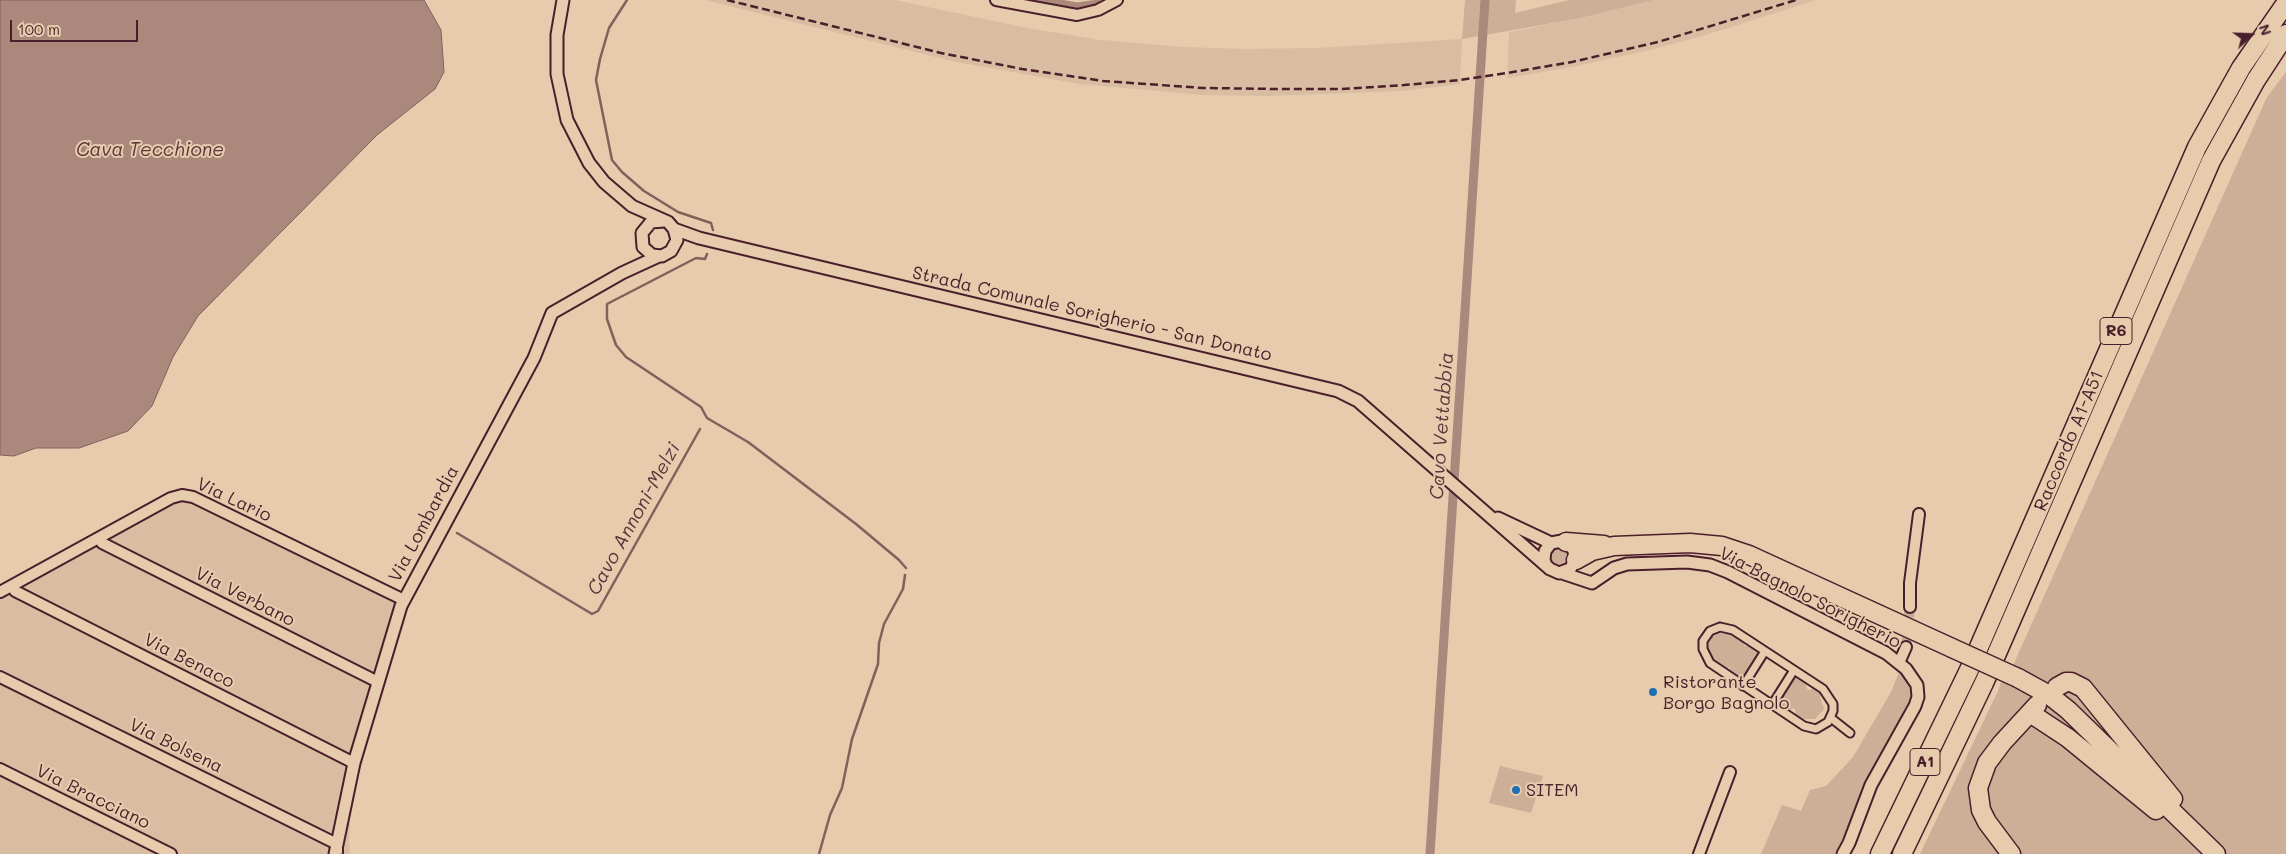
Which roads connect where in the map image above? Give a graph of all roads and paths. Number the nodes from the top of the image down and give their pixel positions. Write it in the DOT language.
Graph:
graph roads {
  1 [pos="562,0"];
  2 [pos="996,0"];
  3 [pos="1117,0"];
  4 [pos="2286,3"];
  5 [pos="2286,34"];
  6 [pos="632,206"];
  7 [pos="664,221"];
  8 [pos="644,228"];
  9 [pos="674,228"];
  10 [pos="699,238"];
  11 [pos="676,242"];
  12 [pos="644,249"];
  13 [pos="659,256"];
  14 [pos="634,267"];
  15 [pos="1481,508"];
  16 [pos="1919,514"];
  17 [pos="99,538"];
  18 [pos="1558,543"];
  19 [pos="1614,546"];
  20 [pos="1575,561"];
  21 [pos="1546,565"];
  22 [pos="1562,573"];
  23 [pos="1585,581"];
  24 [pos="11,586"];
  25 [pos="0,592"];
  26 [pos="404,600"];
  27 [pos="1910,607"];
  28 [pos="1906,647"];
  29 [pos="1765,651"];
  30 [pos="1899,663"];
  31 [pos="1794,670"];
  32 [pos="1969,670"];
  33 [pos="0,677"];
  34 [pos="1985,680"];
  35 [pos="378,682"];
  36 [pos="1743,686"];
  37 [pos="2057,687"];
  38 [pos="1772,705"];
  39 [pos="1831,718"];
  40 [pos="1850,732"];
  41 [pos="354,762"];
  42 [pos="0,769"];
  43 [pos="1730,772"];
  44 [pos="337,851"];
  45 [pos="171,854"];
  46 [pos="1699,854"];
  47 [pos="1843,854"];
  48 [pos="1880,854"];
  49 [pos="1902,854"];
  50 [pos="2011,854"];
  51 [pos="2216,854"];
  1 -- 6 [label="street"];
  2 -- 3 [label="street"];
  4 -- 32 [label="highway, Raccordo A1-A51 / R6"];
  5 -- 34 [label="highway, Raccordo A1-A51 / R6"];
  6 -- 7 [label="street"];
  6 -- 8 [label="street"];
  7 -- 8 [label="street"];
  7 -- 9 [label="street"];
  8 -- 12 [label="street"];
  9 -- 10 [label="street"];
  9 -- 11 [label="street"];
  10 -- 11 [label="street"];
  10 -- 15 [label="street, Strada Comunale Sorigherio - San Donato"];
  11 -- 13 [label="street"];
  12 -- 13 [label="street"];
  12 -- 14 [label="street"];
  13 -- 14 [label="street, Via Lombardia"];
  14 -- 26 [label="street, Via Lombardia"];
  15 -- 18 [label="street"];
  15 -- 21 [label="street"];
  16 -- 27 [label="street"];
  17 -- 24 [label="street, Via Lario"];
  17 -- 26 [label="street, Via Lario"];
  17 -- 35 [label="street, Via Verbano"];
  18 -- 19 [label="highway"];
  18 -- 20 [label="street"];
  18 -- 21 [label="street"];
  19 -- 20 [label="highway"];
  19 -- 51 [label="highway, bridge"];
  20 -- 22 [label="street"];
  20 -- 23 [label="street"];
  21 -- 22 [label="street"];
  22 -- 23 [label="street"];
  23 -- 30 [label="street, Via Bagnolo Sorigherio"];
  24 -- 25 [label="street, Via Lario"];
  24 -- 41 [label="street, Via Benaco"];
  26 -- 35 [label="street, Via Lombardia"];
  28 -- 30 [label="street"];
  29 -- 31 [label="street"];
  29 -- 36 [label="street"];
  29 -- 36 [label="street"];
  30 -- 47 [label="street, Via Bagnolo Sorigherio"];
  31 -- 38 [label="street"];
  31 -- 39 [label="street"];
  32 -- 48 [label="highway, A1"];
  33 -- 44 [label="street, Via Bolsena"];
  34 -- 49 [label="highway, A1"];
  35 -- 41 [label="street, Via Lombardia"];
  36 -- 38 [label="street"];
  37 -- 51 [label="highway"];
  38 -- 39 [label="street"];
  39 -- 40 [label="street"];
  41 -- 44 [label="street, Via Lombardia"];
  42 -- 45 [label="street, Via Bracciano"];
  43 -- 46 [label="street"];
  50 -- 51 [label="highway"];
}
